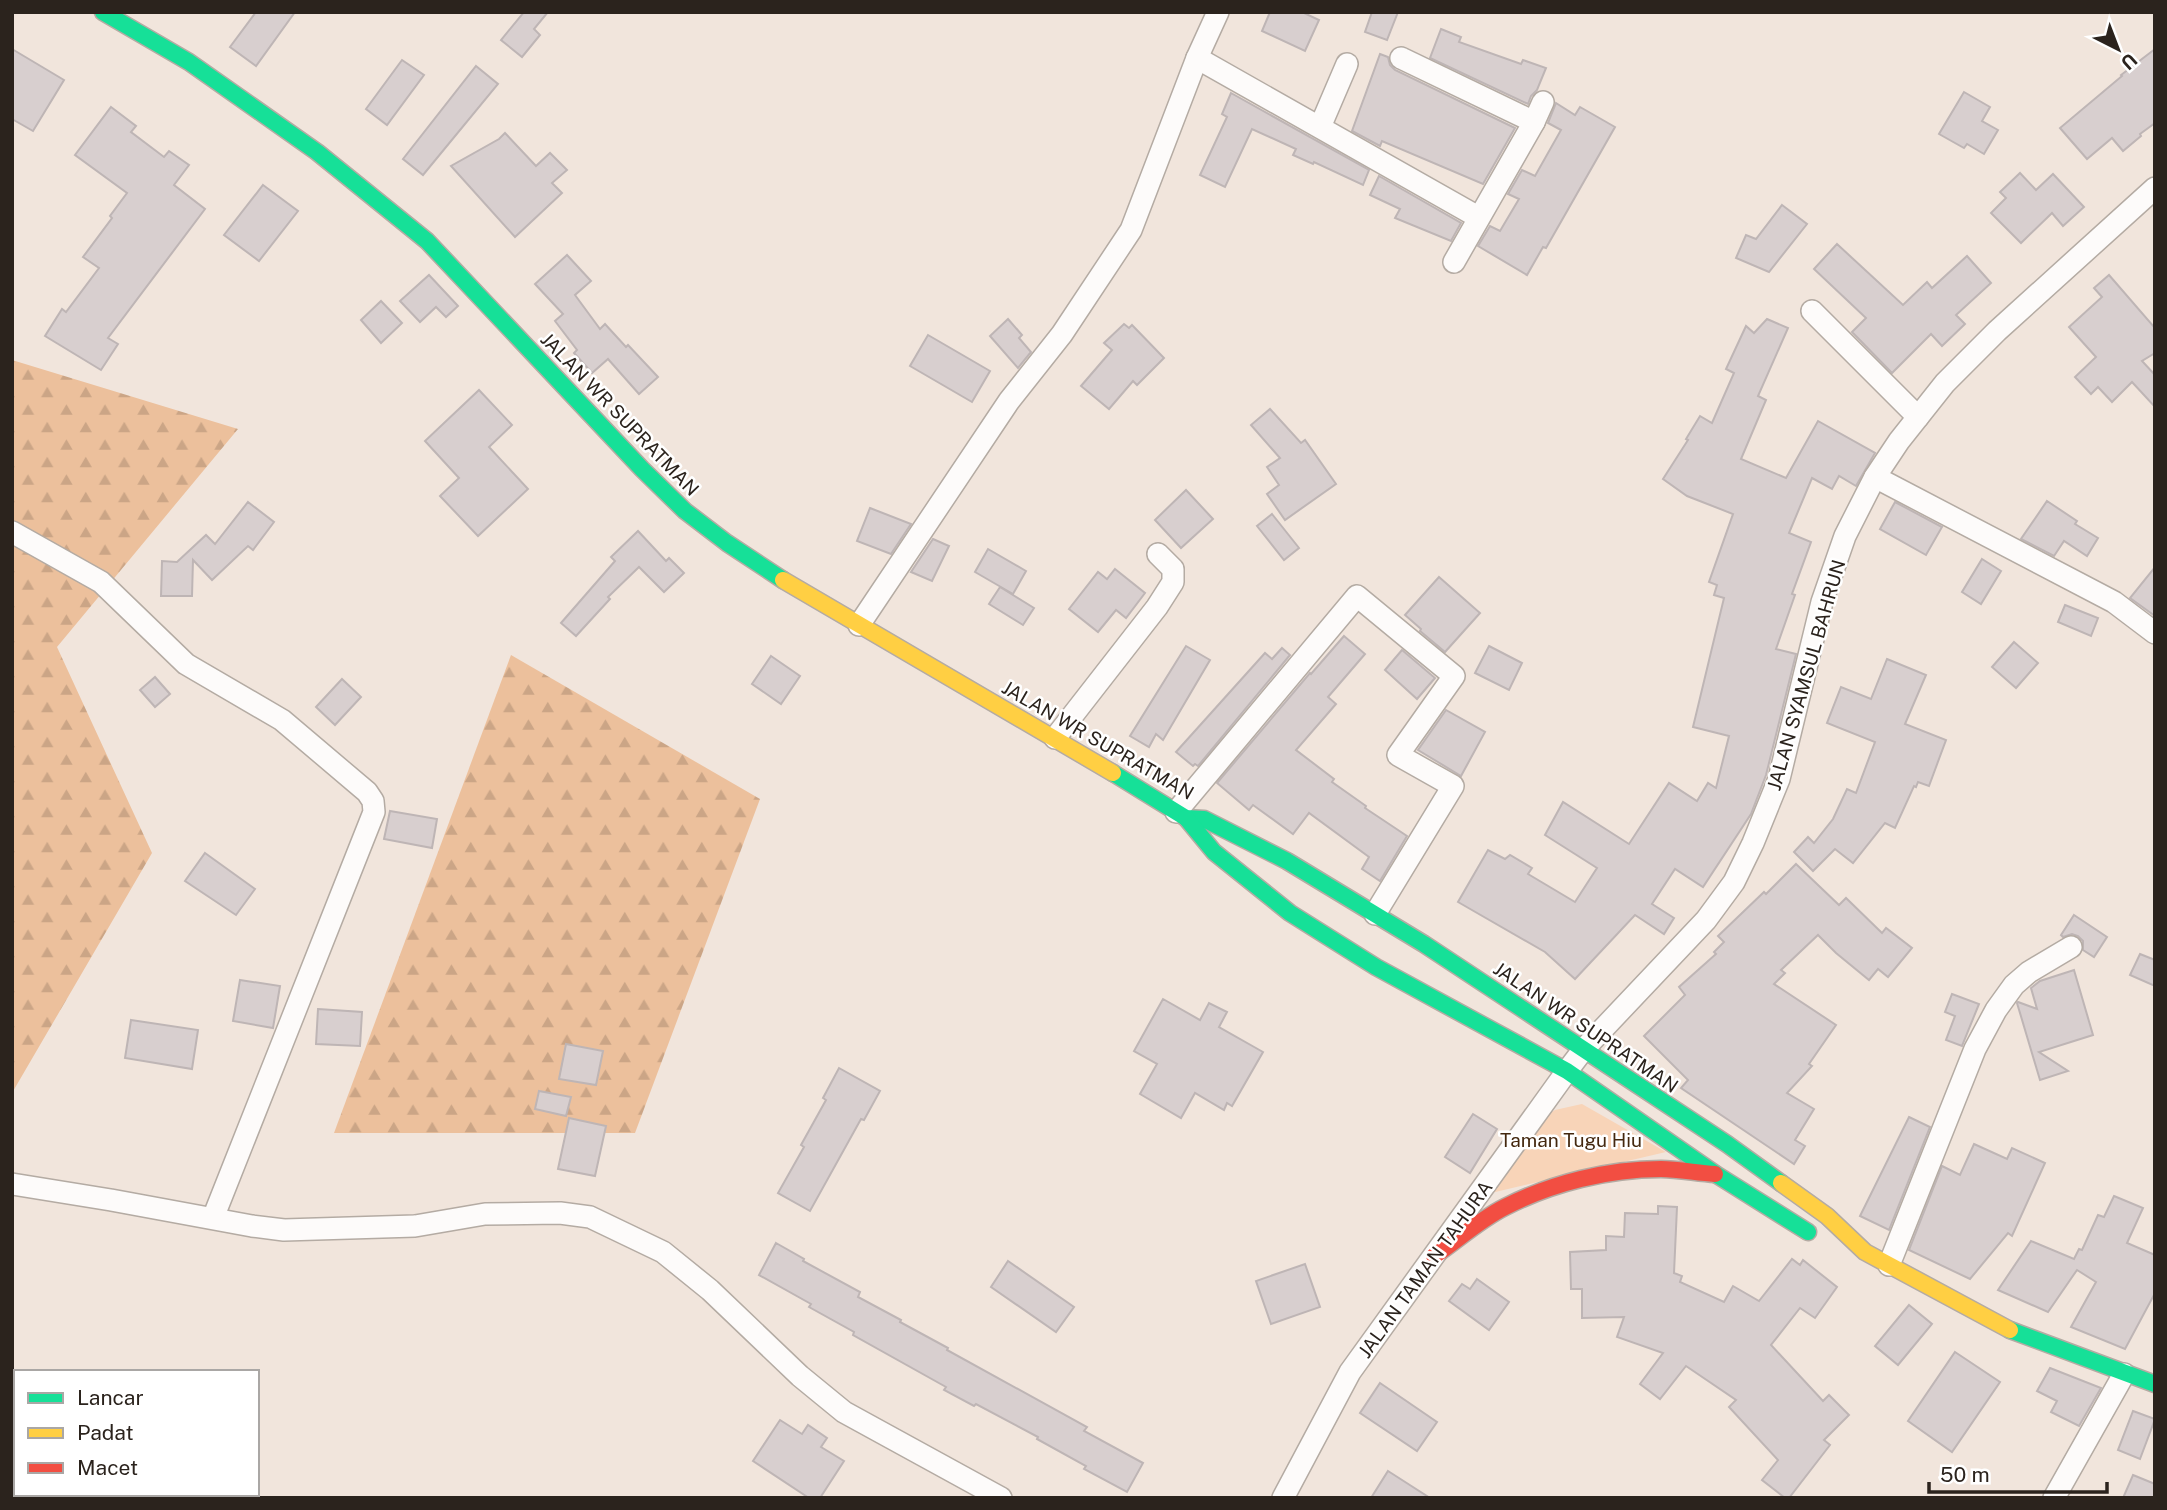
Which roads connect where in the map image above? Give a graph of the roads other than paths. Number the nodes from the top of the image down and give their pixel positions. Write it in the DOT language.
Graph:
graph roads {
  1 [pos="103,12"];
  2 [pos="1218,12"];
  3 [pos="1197,58"];
  4 [pos="1401,58"];
  5 [pos="1347,64"];
  6 [pos="1543,102"];
  7 [pos="1534,122"];
  8 [pos="1320,127"];
  9 [pos="2155,188"];
  10 [pos="1478,217"];
  11 [pos="1454,262"];
  12 [pos="1812,311"];
  13 [pos="1917,417"];
  14 [pos="1875,477"];
  15 [pos="12,532"];
  16 [pos="1158,554"];
  17 [pos="859,625"];
  18 [pos="2155,633"];
  19 [pos="1055,738"];
  20 [pos="1181,815"];
  21 [pos="1375,914"];
  22 [pos="2071,947"];
  23 [pos="1583,1051"];
  24 [pos="1567,1070"];
  25 [pos="1717,1175"];
  26 [pos="12,1184"];
  27 [pos="213,1218"];
  28 [pos="1865,1252"];
  29 [pos="1434,1256"];
  30 [pos="1889,1265"];
  31 [pos="2124,1374"];
  32 [pos="2155,1384"];
  33 [pos="1001,1498"];
  34 [pos="1283,1498"];
  35 [pos="2053,1498"];
  1 -- 17 [label="highway, JALAN WR SUPRATMAN"];
  2 -- 3 [label="street"];
  3 -- 8 [label="street"];
  3 -- 17 [label="street"];
  4 -- 7 [label="street"];
  5 -- 8 [label="street"];
  6 -- 7 [label="street"];
  7 -- 10 [label="street"];
  8 -- 10 [label="street"];
  9 -- 13 [label="street, JALAN SYAMSUL BAHRUN"];
  10 -- 11 [label="street"];
  12 -- 13 [label="street"];
  13 -- 14 [label="street, JALAN SYAMSUL BAHRUN"];
  14 -- 18 [label="street"];
  14 -- 23 [label="street, JALAN SYAMSUL BAHRUN"];
  15 -- 27 [label="street"];
  16 -- 19 [label="street"];
  17 -- 19 [label="highway, JALAN WR SUPRATMAN"];
  19 -- 20 [label="highway, JALAN WR SUPRATMAN"];
  20 -- 21 [label="highway, JALAN WR SUPRATMAN"];
  20 -- 21 [label="street"];
  20 -- 24 [label="highway"];
  21 -- 23 [label="highway, JALAN WR SUPRATMAN"];
  22 -- 30 [label="street"];
  23 -- 24 [label="street, JALAN TAMAN TAHURA"];
  23 -- 28 [label="highway, JALAN WR SUPRATMAN"];
  24 -- 25 [label="highway"];
  24 -- 29 [label="street, JALAN TAMAN TAHURA"];
  25 -- 28 [label="highway"];
  25 -- 29 [label="highway"];
  26 -- 27 [label="street"];
  27 -- 33 [label="street"];
  28 -- 30 [label="highway, JALAN WR SUPRATMAN"];
  29 -- 34 [label="street, JALAN TAMAN TAHURA"];
  30 -- 31 [label="highway, JALAN WR SUPRATMAN"];
  31 -- 32 [label="highway, JALAN WR SUPRATMAN"];
  31 -- 35 [label="street"];
}
